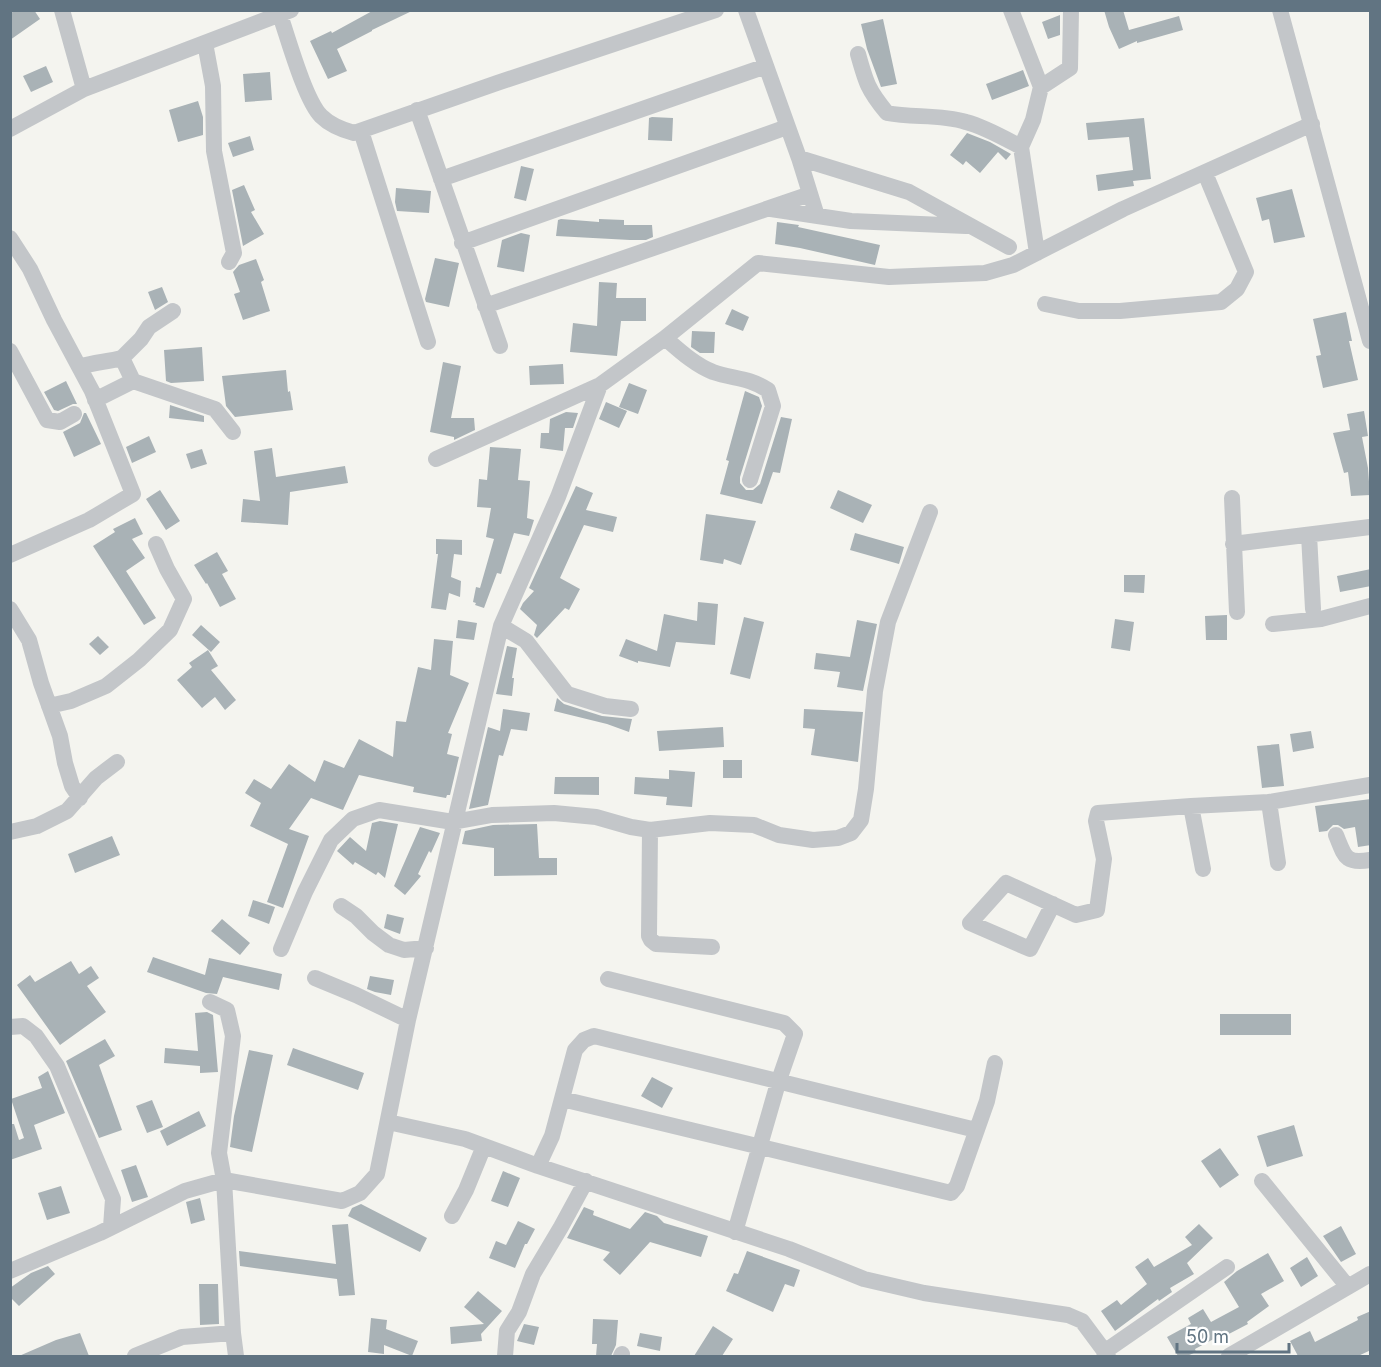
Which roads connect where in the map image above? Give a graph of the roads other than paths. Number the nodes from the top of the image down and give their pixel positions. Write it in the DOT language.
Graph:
graph roads {
  1 [pos="62,10"];
  2 [pos="716,10"];
  3 [pos="746,10"];
  4 [pos="1011,10"];
  5 [pos="1071,10"];
  6 [pos="1280,10"];
  7 [pos="275,14"];
  8 [pos="205,42"];
  9 [pos="858,54"];
  10 [pos="766,66"];
  11 [pos="1041,87"];
  12 [pos="84,89"];
  13 [pos="417,110"];
  14 [pos="1312,124"];
  15 [pos="787,127"];
  16 [pos="10,129"];
  17 [pos="361,131"];
  18 [pos="1021,147"];
  19 [pos="799,158"];
  20 [pos="1205,173"];
  21 [pos="441,179"];
  22 [pos="810,194"];
  23 [pos="769,208"];
  24 [pos="818,216"];
  25 [pos="969,226"];
  26 [pos="10,238"];
  27 [pos="462,243"];
  28 [pos="1009,247"];
  29 [pos="1037,253"];
  30 [pos="229,262"];
  31 [pos="1045,304"];
  32 [pos="485,306"];
  33 [pos="173,311"];
  34 [pos="665,338"];
  35 [pos="1371,341"];
  36 [pos="428,342"];
  37 [pos="500,346"];
  38 [pos="10,351"];
  39 [pos="122,358"];
  40 [pos="79,367"];
  41 [pos="133,381"];
  42 [pos="600,385"];
  43 [pos="95,400"];
  44 [pos="74,414"];
  45 [pos="234,432"];
  46 [pos="436,459"];
  47 [pos="750,480"];
  48 [pos="1232,498"];
  49 [pos="930,512"];
  50 [pos="1371,527"];
  51 [pos="1309,535"];
  52 [pos="156,544"];
  53 [pos="1233,544"];
  54 [pos="10,555"];
  55 [pos="1371,606"];
  56 [pos="10,609"];
  57 [pos="1313,609"];
  58 [pos="1237,612"];
  59 [pos="1273,624"];
  60 [pos="501,626"];
  61 [pos="49,706"];
  62 [pos="631,709"];
  63 [pos="117,762"];
  64 [pos="1371,785"];
  65 [pos="80,798"];
  66 [pos="1269,802"];
  67 [pos="1191,806"];
  68 [pos="453,822"];
  69 [pos="650,830"];
  70 [pos="10,832"];
  71 [pos="1336,835"];
  72 [pos="1371,860"];
  73 [pos="1278,863"];
  74 [pos="1203,869"];
  75 [pos="1053,904"];
  76 [pos="341,906"];
  77 [pos="712,947"];
  78 [pos="426,948"];
  79 [pos="281,949"];
  80 [pos="315,978"];
  81 [pos="608,979"];
  82 [pos="210,1002"];
  83 [pos="408,1020"];
  84 [pos="10,1027"];
  85 [pos="994,1063"];
  86 [pos="778,1083"];
  87 [pos="562,1099"];
  88 [pos="388,1122"];
  89 [pos="976,1130"];
  90 [pos="484,1146"];
  91 [pos="761,1148"];
  92 [pos="538,1166"];
  93 [pos="224,1180"];
  94 [pos="586,1181"];
  95 [pos="1262,1181"];
  96 [pos="452,1216"];
  97 [pos="111,1227"];
  98 [pos="735,1232"];
  99 [pos="1227,1267"];
  100 [pos="10,1271"];
  101 [pos="1371,1274"];
  102 [pos="1348,1287"];
  103 [pos="233,1333"];
  104 [pos="1106,1354"];
  105 [pos="135,1356"];
  106 [pos="236,1356"];
  107 [pos="506,1356"];
  108 [pos="1229,1356"];
  1 -- 12 [label="street"];
  2 -- 13 [label="street"];
  3 -- 10 [label="street"];
  4 -- 11 [label="street"];
  5 -- 11 [label="street"];
  6 -- 14 [label="street"];
  7 -- 8 [label="street"];
  7 -- 17 [label="street"];
  8 -- 12 [label="street"];
  8 -- 30 [label="street"];
  9 -- 18 [label="street"];
  10 -- 15 [label="street"];
  10 -- 21 [label="street"];
  11 -- 18 [label="street"];
  12 -- 16 [label="street"];
  13 -- 17 [label="street"];
  13 -- 21 [label="street"];
  14 -- 20 [label="street"];
  14 -- 35 [label="street"];
  15 -- 19 [label="street"];
  15 -- 27 [label="street"];
  17 -- 36 [label="street"];
  18 -- 29 [label="street"];
  19 -- 22 [label="street"];
  19 -- 25 [label="street"];
  20 -- 29 [label="street"];
  20 -- 31 [label="street"];
  21 -- 27 [label="street"];
  22 -- 23 [label="street"];
  22 -- 24 [label="street"];
  23 -- 24 [label="street"];
  23 -- 32 [label="street"];
  24 -- 25 [label="street"];
  25 -- 28 [label="street"];
  26 -- 40 [label="street"];
  27 -- 32 [label="street"];
  29 -- 34 [label="street"];
  32 -- 37 [label="street"];
  33 -- 39 [label="street"];
  34 -- 42 [label="street"];
  34 -- 47 [label="street"];
  38 -- 44 [label="street"];
  39 -- 40 [label="street"];
  39 -- 41 [label="street"];
  40 -- 43 [label="street"];
  41 -- 43 [label="street"];
  41 -- 45 [label="street"];
  42 -- 46 [label="street"];
  42 -- 60 [label="street"];
  43 -- 54 [label="street"];
  48 -- 53 [label="street"];
  49 -- 69 [label="street"];
  50 -- 51 [label="street"];
  51 -- 53 [label="street"];
  51 -- 57 [label="street"];
  52 -- 61 [label="street"];
  53 -- 58 [label="street"];
  55 -- 59 [label="street"];
  56 -- 61 [label="street"];
  60 -- 62 [label="street"];
  60 -- 68 [label="street"];
  61 -- 65 [label="street"];
  63 -- 65 [label="street"];
  64 -- 66 [label="street"];
  65 -- 70 [label="street"];
  66 -- 67 [label="street"];
  66 -- 73 [label="street"];
  67 -- 74 [label="street"];
  67 -- 75 [label="street"];
  68 -- 69 [label="street"];
  68 -- 78 [label="street"];
  68 -- 79 [label="street"];
  69 -- 77 [label="street"];
  71 -- 72 [label="street"];
  75 -- 75 [label="street"];
  76 -- 78 [label="street"];
  78 -- 83 [label="street"];
  80 -- 83 [label="street"];
  81 -- 86 [label="street"];
  82 -- 93 [label="street"];
  83 -- 88 [label="street"];
  84 -- 97 [label="street"];
  85 -- 89 [label="street"];
  86 -- 87 [label="street"];
  86 -- 89 [label="street"];
  86 -- 91 [label="street"];
  87 -- 91 [label="street"];
  87 -- 92 [label="street"];
  88 -- 90 [label="street"];
  88 -- 93 [label="street"];
  89 -- 91 [label="street"];
  90 -- 92 [label="street"];
  90 -- 96 [label="street"];
  91 -- 98 [label="street"];
  92 -- 94 [label="street"];
  93 -- 97 [label="street"];
  93 -- 103 [label="street"];
  94 -- 98 [label="street"];
  94 -- 107 [label="street"];
  95 -- 102 [label="street"];
  97 -- 100 [label="street"];
  98 -- 104 [label="street"];
  99 -- 104 [label="street"];
  101 -- 102 [label="street"];
  102 -- 108 [label="street"];
  103 -- 105 [label="street"];
  103 -- 106 [label="street"];
}
